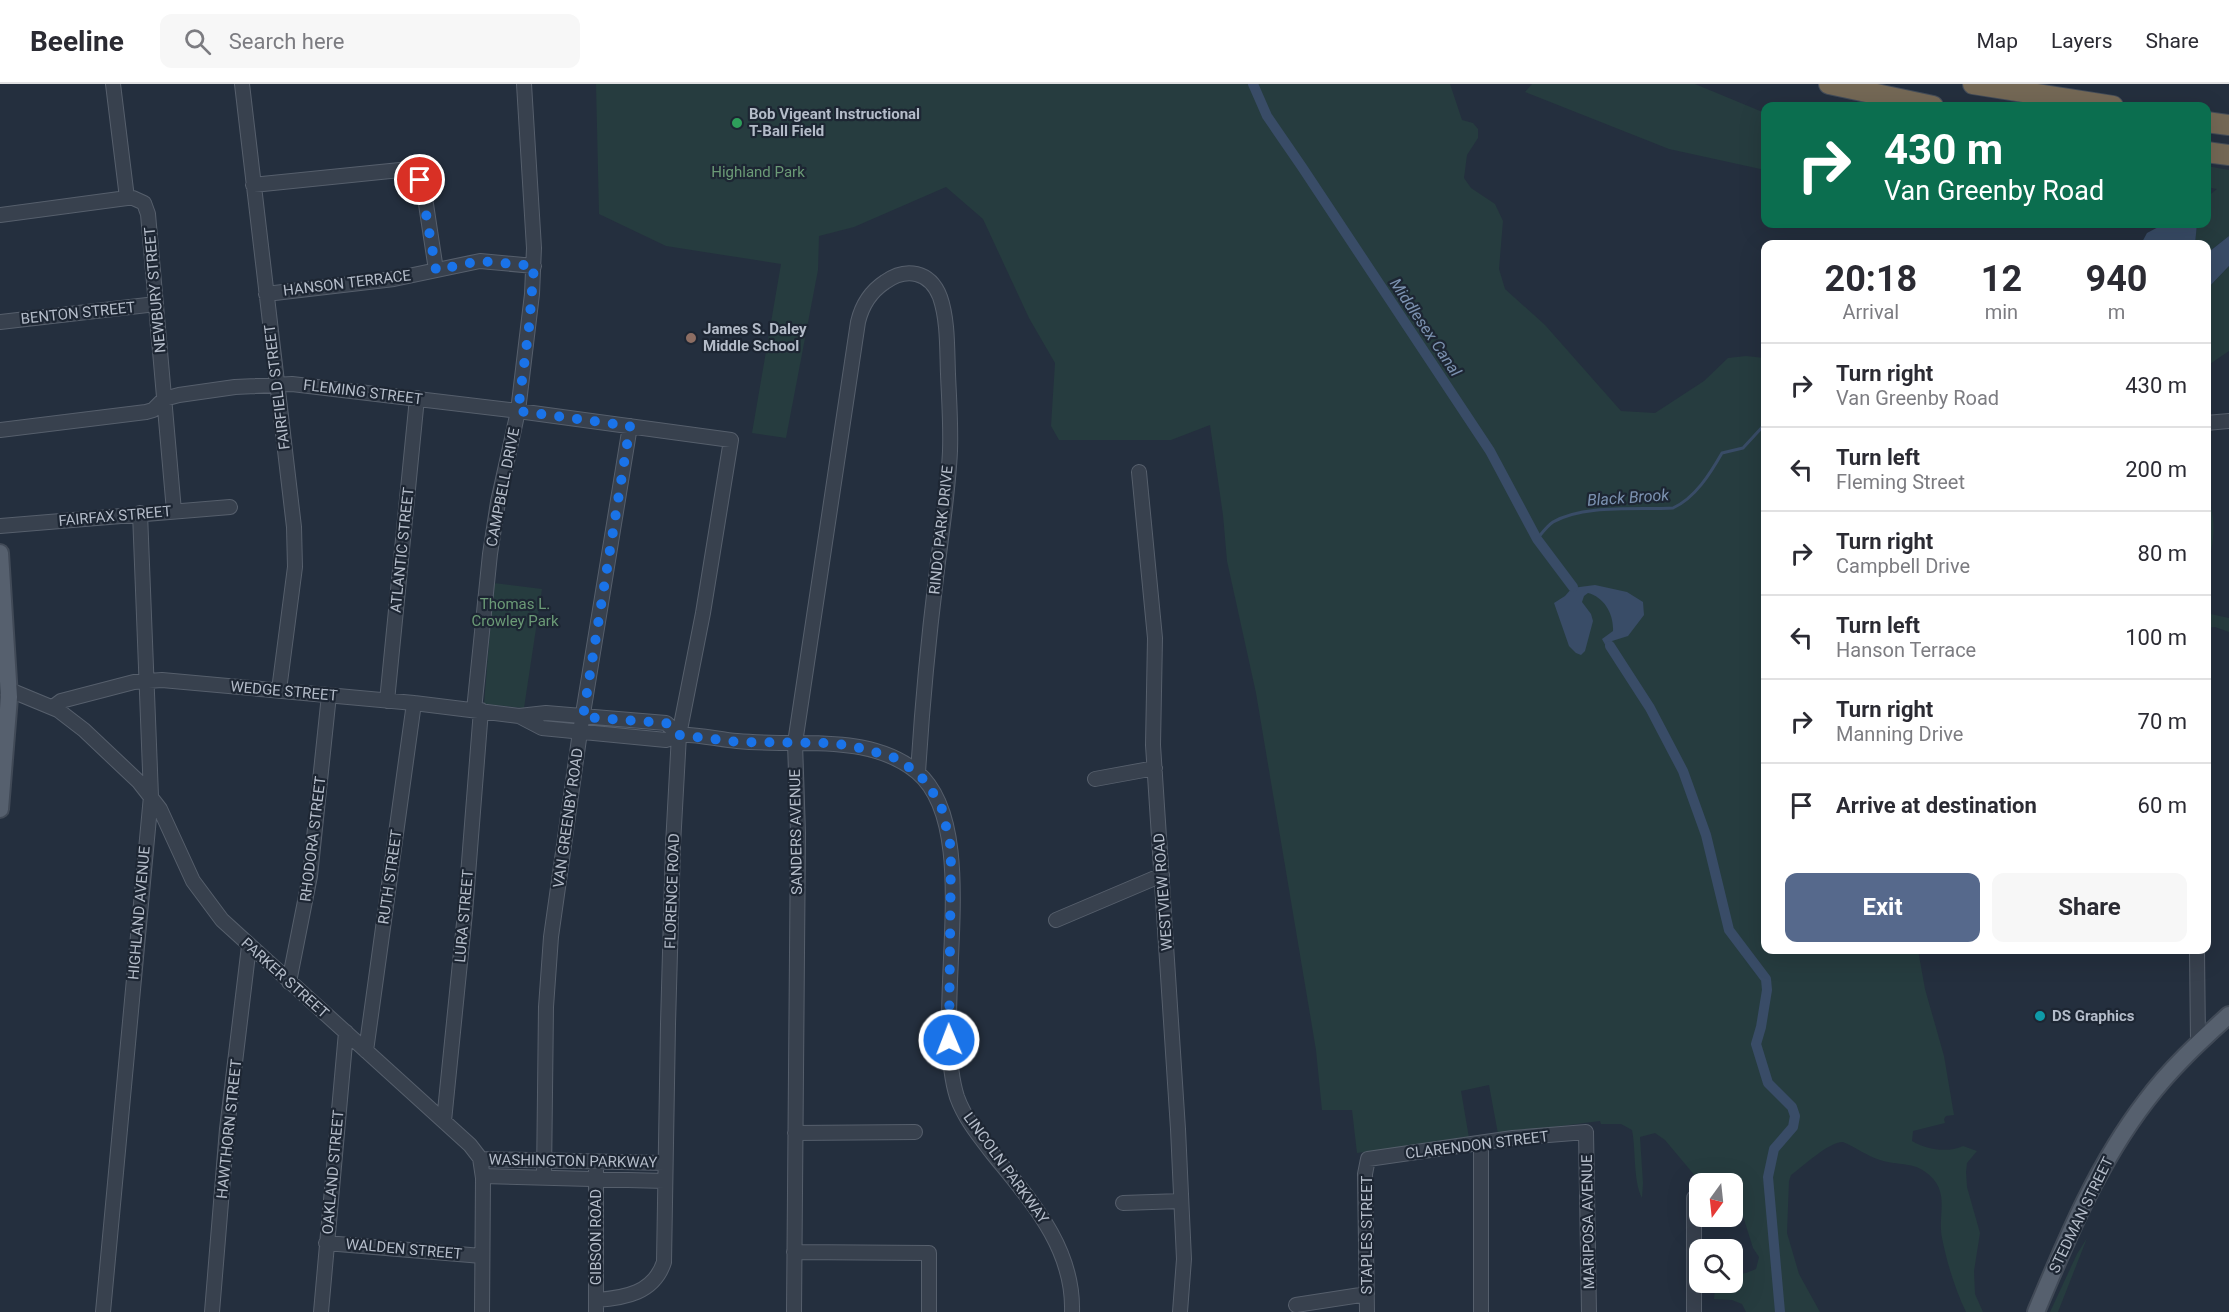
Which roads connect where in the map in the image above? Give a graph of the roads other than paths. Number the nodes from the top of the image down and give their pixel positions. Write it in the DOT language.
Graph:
graph roads {
  1 [pos="113,84"];
  2 [pos="242,84"];
  3 [pos="524,84"];
  4 [pos="1829,84"];
  5 [pos="1973,84"];
  6 [pos="1914,102"];
  7 [pos="2088,102"];
  8 [pos="2211,123"];
  9 [pos="2229,125"];
  10 [pos="2211,153"];
  11 [pos="2229,155"];
  12 [pos="253,185"];
  13 [pos="127,198"];
  14 [pos="0,215"];
  15 [pos="534,266"];
  16 [pos="436,270"];
  17 [pos="935,289"];
  18 [pos="266,294"];
  19 [pos="156,304"];
  20 [pos="0,322"];
  21 [pos="276,384"];
  22 [pos="417,398"];
  23 [pos="164,399"];
  24 [pos="518,411"];
  25 [pos="2229,421"];
  26 [pos="2211,423"];
  27 [pos="630,426"];
  28 [pos="0,430"];
  29 [pos="731,440"];
  30 [pos="1139,472"];
  31 [pos="230,507"];
  32 [pos="174,511"];
  33 [pos="140,513"];
  34 [pos="0,526"];
  35 [pos="0,553"];
  36 [pos="146,680"];
  37 [pos="4,687"];
  38 [pos="279,690"];
  39 [pos="329,695"];
  40 [pos="387,701"];
  41 [pos="414,703"];
  42 [pos="53,707"];
  43 [pos="477,710"];
  44 [pos="519,716"];
  45 [pos="583,717"];
  46 [pos="580,732"];
  47 [pos="679,735"];
  48 [pos="795,743"];
  49 [pos="1155,768"];
  50 [pos="918,773"];
  51 [pos="1095,779"];
  52 [pos="151,796"];
  53 [pos="0,809"];
  54 [pos="1162,875"];
  55 [pos="1056,920"];
  56 [pos="249,946"];
  57 [pos="2196,954"];
  58 [pos="289,982"];
  59 [pos="2229,1015"];
  60 [pos="346,1032"];
  61 [pos="2198,1042"];
  62 [pos="366,1051"];
  63 [pos="444,1121"];
  64 [pos="795,1132"];
  65 [pos="915,1132"];
  66 [pos="1586,1132"];
  67 [pos="1481,1144"];
  68 [pos="480,1159"];
  69 [pos="1368,1159"];
  70 [pos="544,1161"];
  71 [pos="596,1162"];
  72 [pos="665,1163"];
  73 [pos="483,1176"];
  74 [pos="544,1178"];
  75 [pos="596,1179"];
  76 [pos="665,1181"];
  77 [pos="1181,1201"];
  78 [pos="1123,1203"];
  79 [pos="1694,1227"];
  80 [pos="326,1243"];
  81 [pos="794,1252"];
  82 [pos="482,1256"];
  83 [pos="1367,1294"];
  84 [pos="1296,1305"];
  85 [pos="596,1306"];
  86 [pos="103,1312"];
  87 [pos="212,1312"];
  88 [pos="321,1312"];
  89 [pos="482,1312"];
  90 [pos="794,1312"];
  91 [pos="929,1312"];
  92 [pos="1072,1312"];
  93 [pos="1180,1312"];
  94 [pos="1367,1312"];
  95 [pos="1482,1312"];
  96 [pos="1589,1312"];
  97 [pos="1694,1312"];
  98 [pos="2036,1312"];
  1 -- 13 [label="street"];
  2 -- 12 [label="street, FAIRFIELD STREET"];
  3 -- 15 [label="street, CAMPBELL DRIVE"];
  4 -- 6 [label="highway"];
  5 -- 7 [label="highway"];
  8 -- 9 [label="highway"];
  10 -- 11 [label="highway"];
  12 -- 16 [label="street"];
  12 -- 18 [label="street, FAIRFIELD STREET"];
  13 -- 14 [label="street"];
  13 -- 19 [label="street, NEWBURY STREET"];
  15 -- 16 [label="street, HANSON TERRACE"];
  15 -- 24 [label="street, CAMPBELL DRIVE"];
  16 -- 18 [label="street, HANSON TERRACE"];
  17 -- 48 [label="street, SANDERS AVENUE"];
  17 -- 50 [label="street, RINDO PARK DRIVE"];
  18 -- 21 [label="street, FAIRFIELD STREET"];
  19 -- 20 [label="street, BENTON STREET"];
  19 -- 23 [label="street, NEWBURY STREET"];
  21 -- 22 [label="street, FLEMING STREET"];
  21 -- 23 [label="street, FLEMING STREET"];
  21 -- 38 [label="street, FAIRFIELD STREET"];
  22 -- 24 [label="street, FLEMING STREET"];
  22 -- 40 [label="street, ATLANTIC STREET"];
  23 -- 28 [label="street, FLEMING STREET"];
  23 -- 32 [label="street, NEWBURY STREET"];
  24 -- 27 [label="street, FLEMING STREET"];
  24 -- 43 [label="street, CAMPBELL DRIVE"];
  25 -- 26 [label="street"];
  27 -- 29 [label="street, FLEMING STREET"];
  27 -- 45 [label="street, VAN GREENBY ROAD"];
  29 -- 47 [label="street, FLORENCE ROAD"];
  30 -- 49 [label="street, WESTVIEW ROAD"];
  31 -- 32 [label="street, FAIRFAX STREET"];
  32 -- 33 [label="street, FAIRFAX STREET"];
  33 -- 34 [label="street, FAIRFAX STREET"];
  33 -- 36 [label="street, HIGHLAND AVENUE"];
  35 -- 37 [label="main road"];
  36 -- 38 [label="street, WEDGE STREET"];
  36 -- 42 [label="street, WEDGE STREET"];
  36 -- 52 [label="street, HIGHLAND AVENUE"];
  37 -- 42 [label="street, PARKER STREET"];
  37 -- 53 [label="main road"];
  38 -- 39 [label="street, WEDGE STREET"];
  39 -- 40 [label="street, WEDGE STREET"];
  39 -- 58 [label="street, RHODORA STREET"];
  40 -- 41 [label="street, WEDGE STREET"];
  41 -- 43 [label="street, WEDGE STREET"];
  41 -- 62 [label="street, RUTH STREET"];
  42 -- 52 [label="street, PARKER STREET"];
  43 -- 44 [label="street, WEDGE STREET"];
  43 -- 63 [label="street, LURA STREET"];
  44 -- 45 [label="street, WEDGE STREET"];
  44 -- 46 [label="street, WEDGE STREET"];
  45 -- 46 [label="street, VAN GREENBY ROAD"];
  45 -- 47 [label="street, LINCOLN PARKWAY"];
  46 -- 47 [label="street, LINCOLN PARKWAY"];
  46 -- 70 [label="street, VAN GREENBY ROAD"];
  47 -- 48 [label="street, LINCOLN PARKWAY"];
  47 -- 72 [label="street, FLORENCE ROAD"];
  48 -- 50 [label="street, LINCOLN PARKWAY"];
  48 -- 64 [label="street, SANDERS AVENUE"];
  49 -- 51 [label="street"];
  49 -- 54 [label="street, WESTVIEW ROAD"];
  50 -- 92 [label="street, LINCOLN PARKWAY"];
  52 -- 56 [label="street, PARKER STREET"];
  52 -- 86 [label="street, HIGHLAND AVENUE"];
  54 -- 55 [label="street"];
  54 -- 77 [label="street, WESTVIEW ROAD"];
  56 -- 58 [label="street, PARKER STREET"];
  56 -- 87 [label="street, HAWTHORN STREET"];
  57 -- 61 [label="street"];
  58 -- 60 [label="street, PARKER STREET"];
  59 -- 61 [label="main road, STEDMAN STREET"];
  60 -- 62 [label="street, PARKER STREET"];
  60 -- 80 [label="street, OAKLAND STREET"];
  61 -- 98 [label="main road, STEDMAN STREET"];
  62 -- 63 [label="street, PARKER STREET"];
  63 -- 68 [label="street, PARKER STREET"];
  64 -- 65 [label="street"];
  64 -- 81 [label="street, SANDERS AVENUE"];
  66 -- 67 [label="street, CLARENDON STREET"];
  66 -- 96 [label="street, MARIPOSA AVENUE"];
  67 -- 69 [label="street, CLARENDON STREET"];
  67 -- 95 [label="street"];
  68 -- 70 [label="street, WASHINGTON PARKWAY"];
  68 -- 73 [label="street"];
  69 -- 83 [label="street, STAPLES STREET"];
  70 -- 71 [label="street, WASHINGTON PARKWAY"];
  70 -- 74 [label="street, VAN GREENBY ROAD"];
  71 -- 72 [label="street, WASHINGTON PARKWAY"];
  71 -- 75 [label="street, GIBSON ROAD"];
  72 -- 76 [label="street, FLORENCE ROAD"];
  73 -- 74 [label="street, WASHINGTON PARKWAY"];
  73 -- 82 [label="street"];
  74 -- 75 [label="street, WASHINGTON PARKWAY"];
  75 -- 76 [label="street, WASHINGTON PARKWAY"];
  75 -- 85 [label="street, GIBSON ROAD"];
  76 -- 85 [label="street, FLORENCE ROAD"];
  77 -- 78 [label="street"];
  77 -- 93 [label="street, WESTVIEW ROAD"];
  79 -- 97 [label="street"];
  80 -- 82 [label="street, WALDEN STREET"];
  80 -- 88 [label="street, OAKLAND STREET"];
  81 -- 90 [label="street, SANDERS AVENUE"];
  81 -- 91 [label="street"];
  82 -- 89 [label="street"];
  83 -- 84 [label="street"];
  83 -- 94 [label="street, STAPLES STREET"];
}
